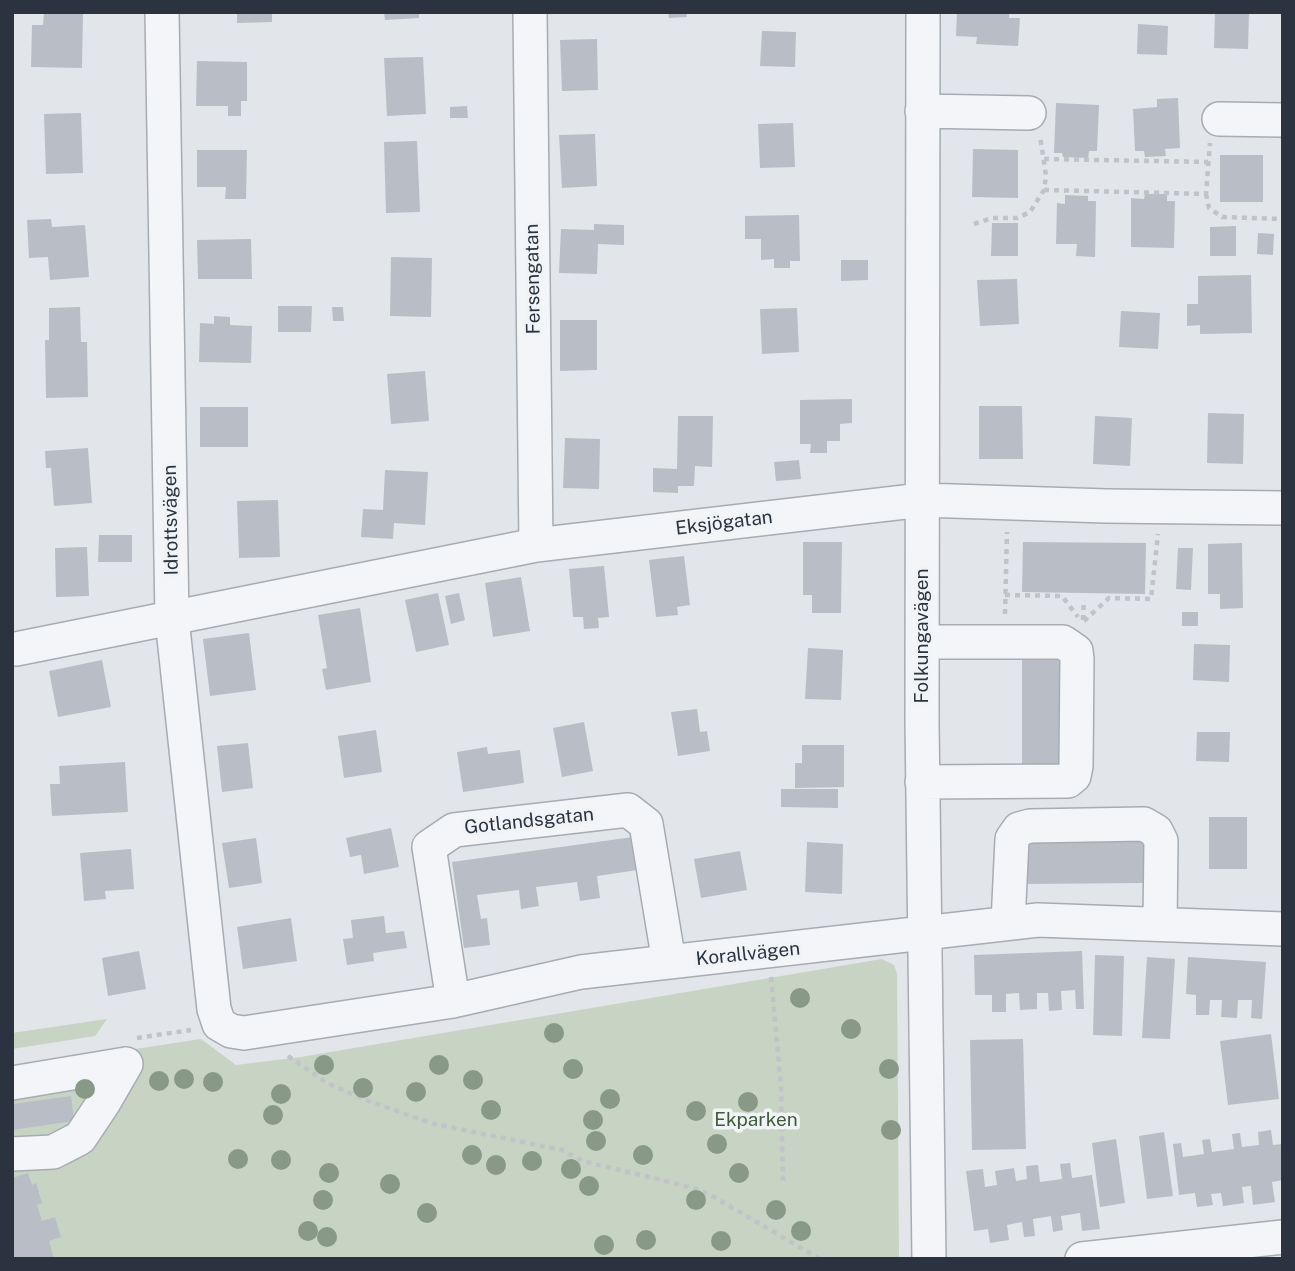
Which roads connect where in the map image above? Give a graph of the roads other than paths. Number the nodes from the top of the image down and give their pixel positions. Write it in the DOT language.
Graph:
graph roads {
  1 [pos="162,12"];
  2 [pos="530,12"];
  3 [pos="923,12"];
  4 [pos="922,111"];
  5 [pos="1029,113"];
  6 [pos="1219,119"];
  7 [pos="1283,120"];
  8 [pos="922,500"];
  9 [pos="1283,508"];
  10 [pos="536,545"];
  11 [pos="172,619"];
  12 [pos="922,642"];
  13 [pos="16,649"];
  14 [pos="922,782"];
  15 [pos="1008,923"];
  16 [pos="1160,924"];
  17 [pos="1283,929"];
  18 [pos="924,934"];
  19 [pos="669,962"];
  20 [pos="453,1001"];
  21 [pos="219,1024"];
  22 [pos="12,1083"];
  23 [pos="12,1154"];
  24 [pos="1283,1237"];
  25 [pos="929,1259"];
  26 [pos="1082,1259"];
  1 -- 11 [label="street, Idrottsvägen"];
  2 -- 10 [label="street, Fersengatan"];
  3 -- 4 [label="street, Folkungavägen"];
  4 -- 5 [label="street"];
  4 -- 8 [label="street, Folkungavägen"];
  6 -- 7 [label="street"];
  8 -- 9 [label="street, Eksjögatan"];
  8 -- 10 [label="street, Eksjögatan"];
  8 -- 12 [label="street, Folkungavägen"];
  10 -- 11 [label="street, Eksjögatan"];
  11 -- 13 [label="street, Eksjögatan"];
  11 -- 21 [label="street, Idrottsvägen"];
  12 -- 14 [label="street, Folkungavägen"];
  12 -- 14 [label="street"];
  14 -- 18 [label="street, Folkungavägen"];
  15 -- 16 [label="street, Korallvägen"];
  15 -- 16 [label="street"];
  15 -- 18 [label="street, Korallvägen"];
  16 -- 17 [label="street, Korallvägen"];
  18 -- 19 [label="street, Korallvägen"];
  18 -- 25 [label="street, Folkungavägen"];
  19 -- 20 [label="street, Korallvägen"];
  19 -- 20 [label="street, Gotlandsgatan"];
  20 -- 21 [label="street, Korallvägen"];
  22 -- 23 [label="street"];
  24 -- 26 [label="street"];
}
